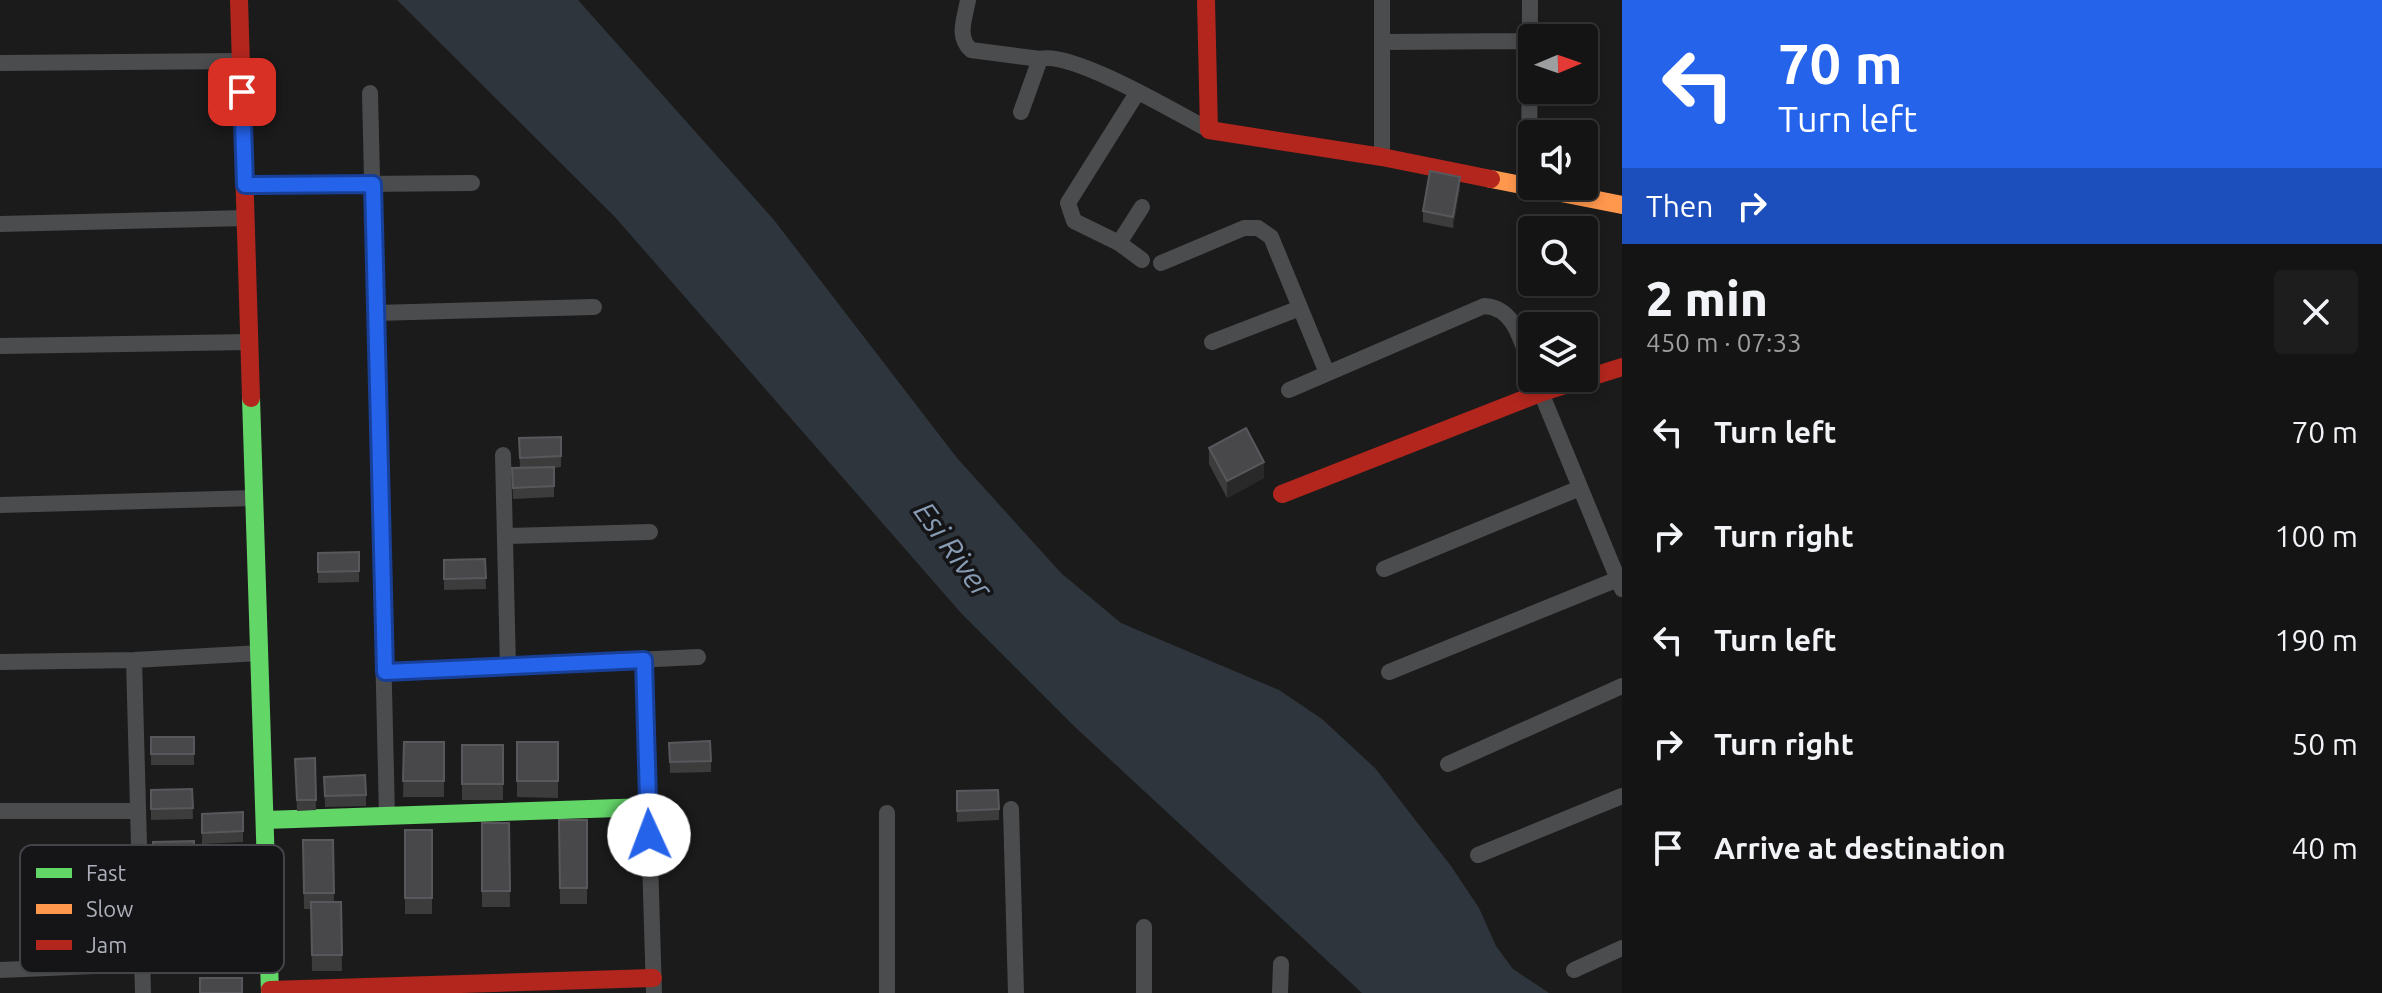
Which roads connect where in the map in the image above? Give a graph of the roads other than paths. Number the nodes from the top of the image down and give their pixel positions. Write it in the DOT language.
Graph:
graph roads {
  1 [pos="239,0"];
  2 [pos="968,0"];
  3 [pos="1206,0"];
  4 [pos="1382,0"];
  5 [pos="1530,0"];
  6 [pos="1530,24"];
  7 [pos="1518,41"];
  8 [pos="1382,42"];
  9 [pos="1040,59"];
  10 [pos="241,61"];
  11 [pos="0,63"];
  12 [pos="370,93"];
  13 [pos="1137,93"];
  14 [pos="1021,112"];
  15 [pos="1209,130"];
  16 [pos="1382,157"];
  17 [pos="472,183"];
  18 [pos="373,184"];
  19 [pos="245,185"];
  20 [pos="1518,185"];
  21 [pos="1596,200"];
  22 [pos="1622,205"];
  23 [pos="1142,207"];
  24 [pos="246,218"];
  25 [pos="0,224"];
  26 [pos="1119,243"];
  27 [pos="1142,260"];
  28 [pos="1161,263"];
  29 [pos="594,307"];
  30 [pos="1300,308"];
  31 [pos="376,313"];
  32 [pos="1518,336"];
  33 [pos="250,342"];
  34 [pos="1212,342"];
  35 [pos="0,346"];
  36 [pos="1622,367"];
  37 [pos="1598,372"];
  38 [pos="1327,373"];
  39 [pos="1289,390"];
  40 [pos="1522,392"];
  41 [pos="1541,392"];
  42 [pos="503,455"];
  43 [pos="1580,488"];
  44 [pos="1282,494"];
  45 [pos="255,498"];
  46 [pos="0,505"];
  47 [pos="650,532"];
  48 [pos="505,536"];
  49 [pos="1384,569"];
  50 [pos="1620,584"];
  51 [pos="260,653"];
  52 [pos="698,657"];
  53 [pos="134,660"];
  54 [pos="644,660"];
  55 [pos="0,662"];
  56 [pos="508,668"];
  57 [pos="385,672"];
  58 [pos="1389,672"];
  59 [pos="1622,686"];
  60 [pos="1448,764"];
  61 [pos="1622,796"];
  62 [pos="648,807"];
  63 [pos="1011,809"];
  64 [pos="0,811"];
  65 [pos="138,811"];
  66 [pos="887,813"];
  67 [pos="387,816"];
  68 [pos="265,820"];
  69 [pos="139,845"];
  70 [pos="266,845"];
  71 [pos="1478,855"];
  72 [pos="1144,927"];
  73 [pos="1622,948"];
  74 [pos="1281,964"];
  75 [pos="20,969"];
  76 [pos="0,970"];
  77 [pos="1574,970"];
  78 [pos="142,973"];
  79 [pos="653,986"];
  80 [pos="270,992"];
  81 [pos="143,993"];
  82 [pos="887,993"];
  83 [pos="1016,993"];
  84 [pos="1144,993"];
  85 [pos="1280,993"];
  1 -- 10 [label="street"];
  2 -- 9 [label="street"];
  3 -- 15 [label="street"];
  4 -- 8 [label="street"];
  5 -- 6 [label="street"];
  7 -- 8 [label="street"];
  8 -- 16 [label="street"];
  9 -- 13 [label="street"];
  9 -- 14 [label="street"];
  10 -- 11 [label="street"];
  10 -- 19 [label="street"];
  12 -- 18 [label="street"];
  13 -- 15 [label="street"];
  13 -- 26 [label="street"];
  15 -- 16 [label="street"];
  16 -- 20 [label="street"];
  17 -- 18 [label="street"];
  18 -- 19 [label="street"];
  18 -- 31 [label="street"];
  19 -- 24 [label="street"];
  21 -- 22 [label="street"];
  23 -- 26 [label="street"];
  24 -- 25 [label="street"];
  24 -- 33 [label="street"];
  26 -- 27 [label="street"];
  28 -- 30 [label="street"];
  29 -- 31 [label="street"];
  30 -- 34 [label="street"];
  30 -- 38 [label="street"];
  31 -- 57 [label="street"];
  32 -- 38 [label="street"];
  33 -- 35 [label="street"];
  33 -- 45 [label="street"];
  36 -- 37 [label="street"];
  38 -- 39 [label="street"];
  40 -- 44 [label="street"];
  41 -- 43 [label="street"];
  42 -- 48 [label="street"];
  43 -- 49 [label="street"];
  43 -- 50 [label="street"];
  45 -- 46 [label="street"];
  45 -- 51 [label="street"];
  47 -- 48 [label="street"];
  48 -- 56 [label="street"];
  50 -- 58 [label="street"];
  51 -- 53 [label="street"];
  51 -- 68 [label="street"];
  52 -- 54 [label="street"];
  53 -- 55 [label="street"];
  53 -- 65 [label="street"];
  54 -- 56 [label="street"];
  54 -- 62 [label="street"];
  56 -- 57 [label="street"];
  57 -- 67 [label="street"];
  59 -- 60 [label="street"];
  61 -- 71 [label="street"];
  62 -- 67 [label="street"];
  62 -- 79 [label="street"];
  63 -- 83 [label="street"];
  64 -- 65 [label="street"];
  65 -- 69 [label="street"];
  66 -- 82 [label="street"];
  67 -- 68 [label="street"];
  68 -- 70 [label="street"];
  72 -- 84 [label="street"];
  73 -- 77 [label="street"];
  74 -- 85 [label="street"];
  75 -- 76 [label="street"];
  78 -- 81 [label="street"];
  79 -- 80 [label="street"];
}
